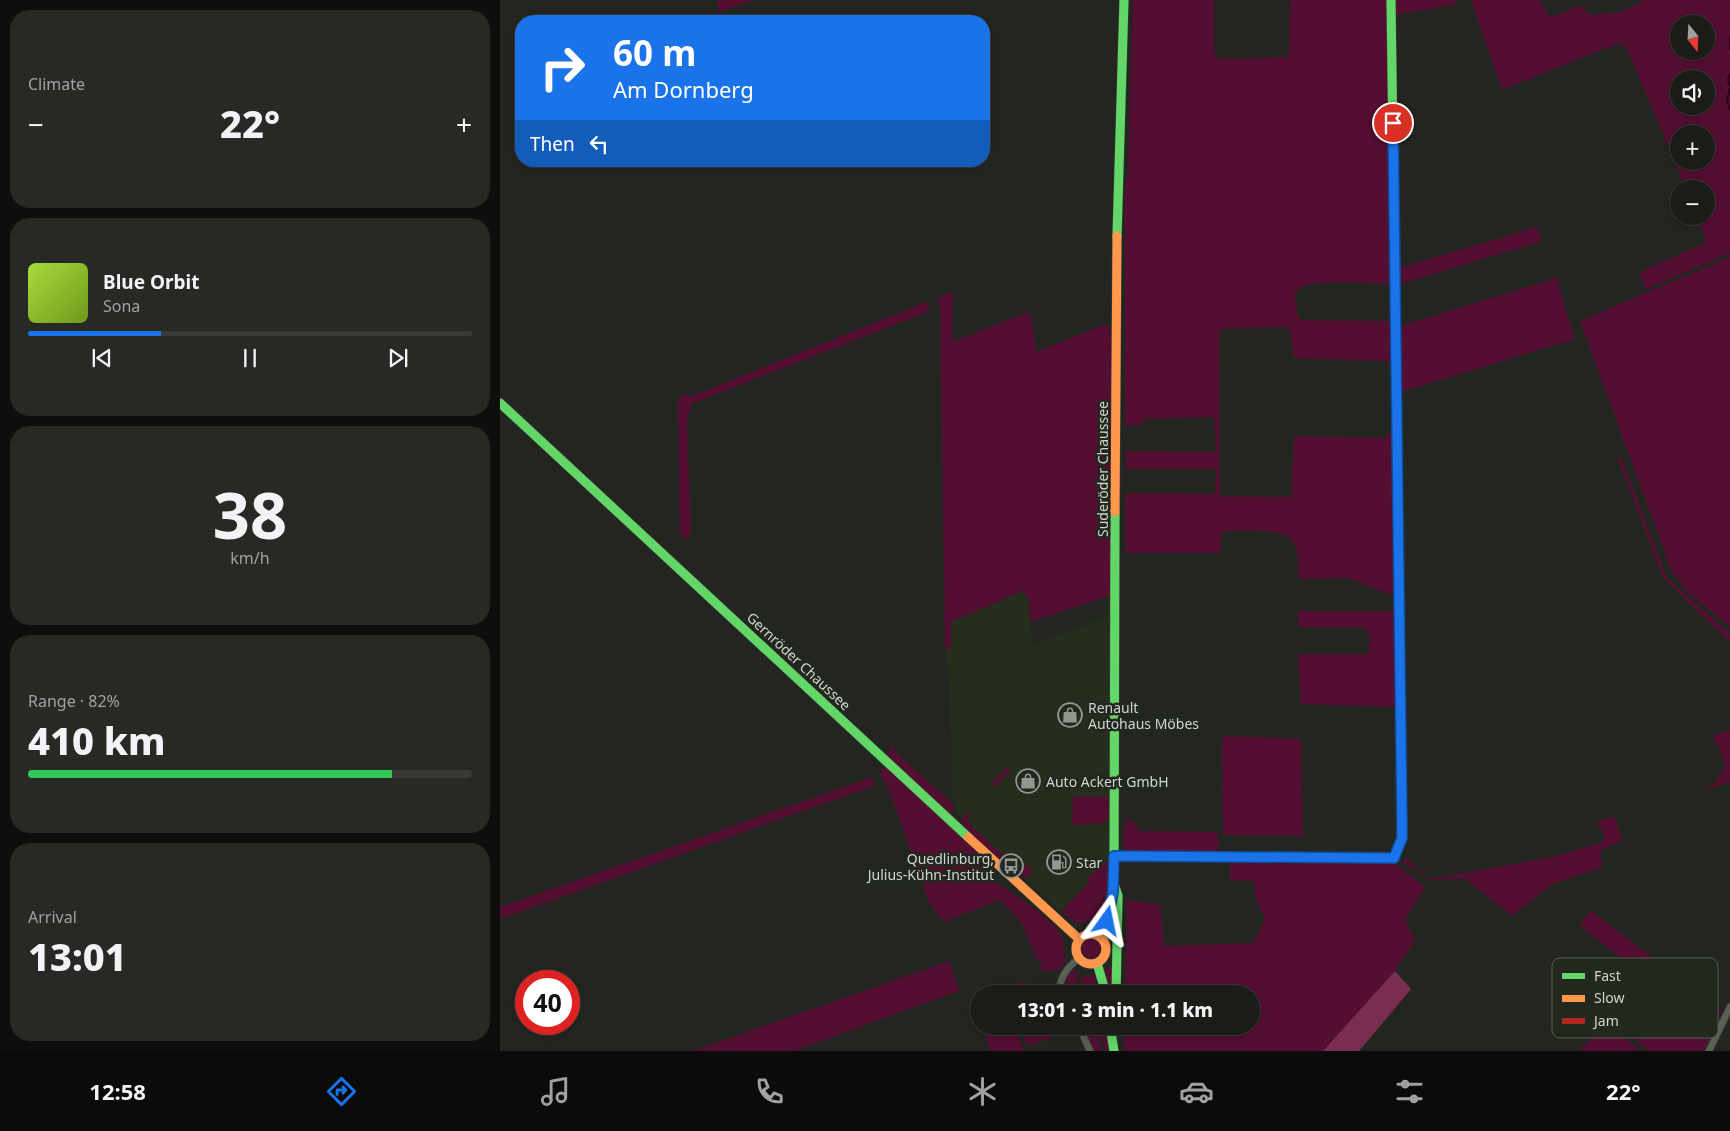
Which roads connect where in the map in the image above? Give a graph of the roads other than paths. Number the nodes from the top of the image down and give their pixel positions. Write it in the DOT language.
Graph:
graph roads {
  1 [pos="1124,0"];
  2 [pos="1391,0"];
  3 [pos="500,403"];
  4 [pos="1114,856"];
  5 [pos="1113,884"];
  6 [pos="1100,936"];
  7 [pos="1079,939"];
  8 [pos="1079,958"];
  9 [pos="1097,963"];
  10 [pos="1060,985"];
  11 [pos="1103,985"];
  12 [pos="1116,985"];
  13 [pos="1730,1007"];
  14 [pos="1718,1032"];
  15 [pos="1083,1035"];
  16 [pos="1111,1035"];
  17 [pos="1115,1035"];
  18 [pos="1715,1038"];
  19 [pos="1113,1049"];
  20 [pos="1090,1051"];
  21 [pos="1709,1051"];
  1 -- 4 [label="street, Suderöder Chaussee"];
  2 -- 4 [label="street"];
  3 -- 7 [label="street, Gernröder Chaussee"];
  4 -- 5 [label="street, Suderöder Chaussee"];
  5 -- 6 [label="street, Suderöder Chaussee"];
  5 -- 12 [label="street"];
  6 -- 7 [label="street"];
  6 -- 9 [label="street"];
  7 -- 8 [label="street"];
  8 -- 9 [label="street"];
  8 -- 10 [label="street"];
  9 -- 11 [label="street"];
  13 -- 14 [label="street"];
  15 -- 20 [label="street"];
  16 -- 19 [label="street"];
  17 -- 19 [label="street"];
  18 -- 21 [label="street"];
}
